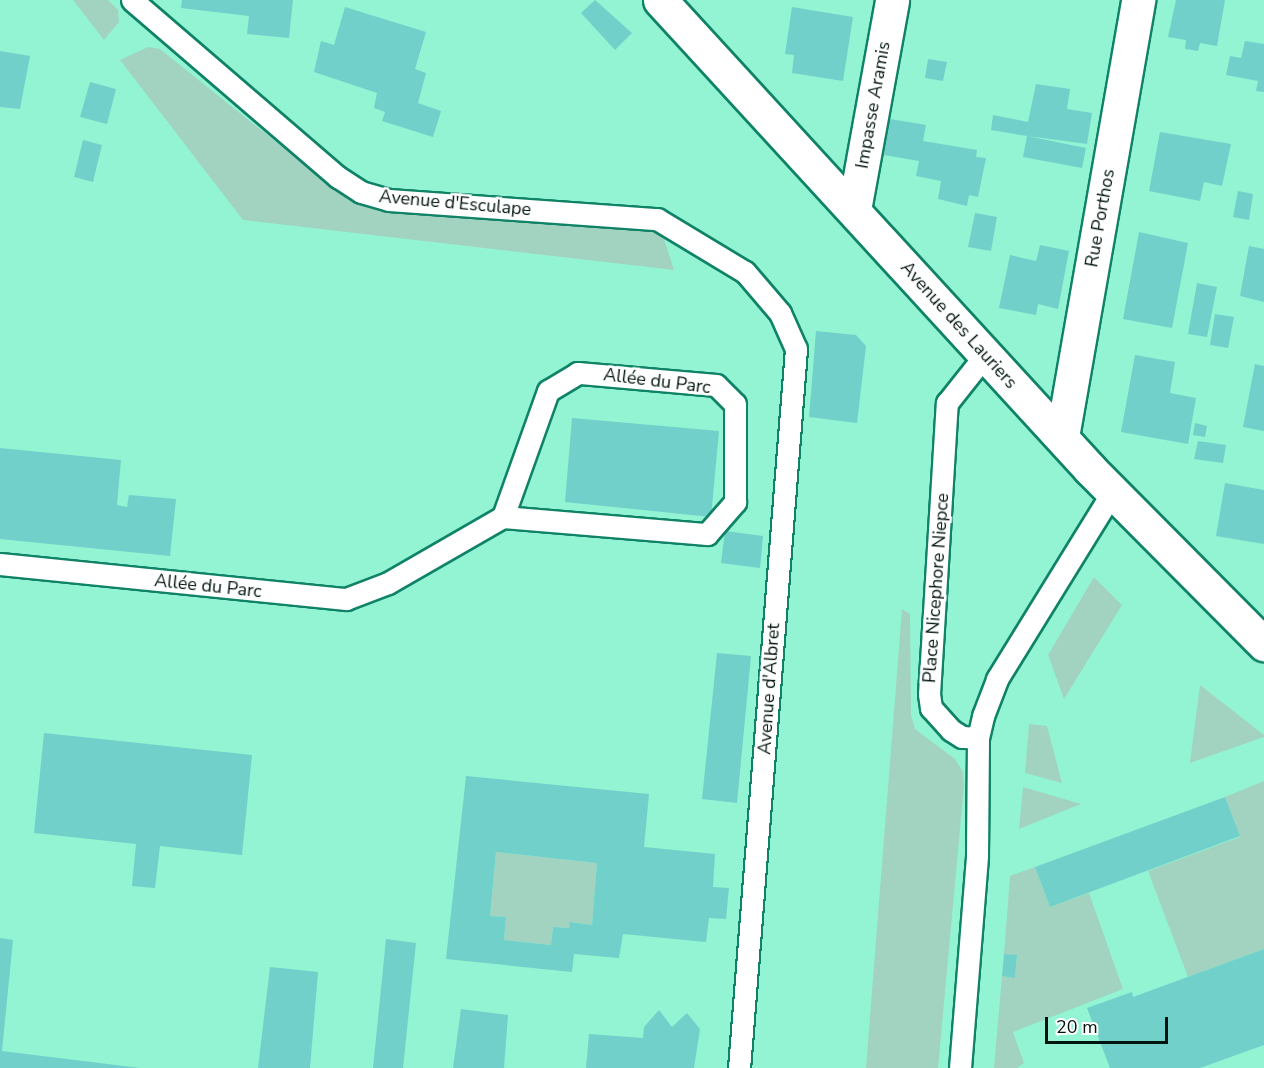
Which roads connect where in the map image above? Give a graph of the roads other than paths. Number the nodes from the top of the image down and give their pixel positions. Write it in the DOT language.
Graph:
graph roads {
  1 [pos="132,0"];
  2 [pos="660,0"];
  3 [pos="892,0"];
  4 [pos="1138,0"];
  5 [pos="683,12"];
  6 [pos="854,210"];
  7 [pos="780,312"];
  8 [pos="985,356"];
  9 [pos="1062,437"];
  10 [pos="1113,490"];
  11 [pos="503,517"];
  12 [pos="0,564"];
  13 [pos="1264,644"];
  14 [pos="978,738"];
  15 [pos="739,1068"];
  16 [pos="960,1068"];
  1 -- 7 [label="lane, Avenue d'Esculape"];
  2 -- 5 [label="street, Avenue des Lauriers"];
  3 -- 6 [label="street, Impasse Aramis"];
  4 -- 9 [label="street, Rue Porthos"];
  5 -- 6 [label="street, Avenue des Lauriers"];
  6 -- 8 [label="street, Avenue des Lauriers"];
  7 -- 15 [label="lane, Avenue d'Albret"];
  8 -- 9 [label="street, Avenue des Lauriers"];
  8 -- 14 [label="lane, Place Nicephore Niepce"];
  9 -- 10 [label="street, Avenue des Lauriers"];
  10 -- 13 [label="street, Avenue des Lauriers"];
  10 -- 14 [label="lane"];
  11 -- 11 [label="lane, Allée du Parc"];
  11 -- 12 [label="lane, Allée du Parc"];
  14 -- 16 [label="lane"];
}
